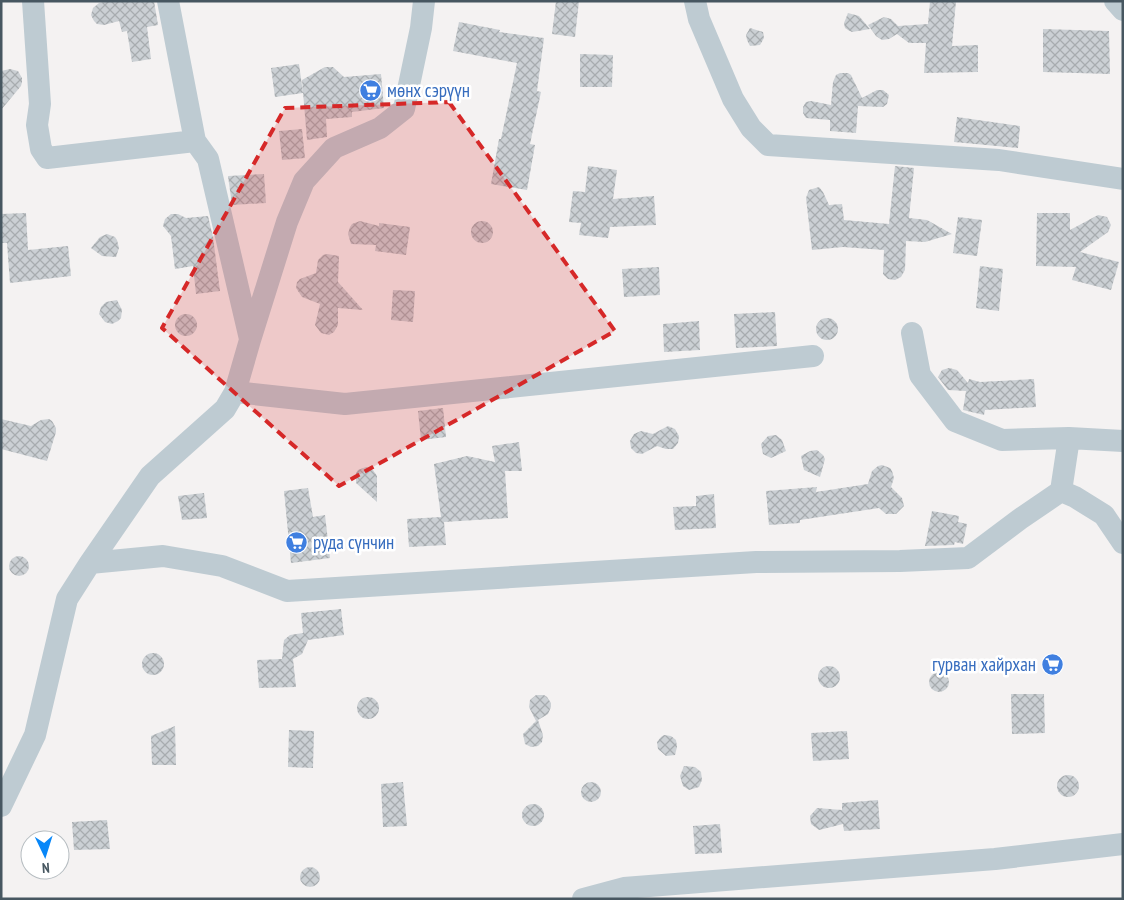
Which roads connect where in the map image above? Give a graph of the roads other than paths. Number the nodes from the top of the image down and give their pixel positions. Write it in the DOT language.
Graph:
graph roads {
  1 [pos="33,1"];
  2 [pos="168,1"];
  3 [pos="424,1"];
  4 [pos="695,1"];
  5 [pos="1115,1"];
  6 [pos="1123,10"];
  7 [pos="195,141"];
  8 [pos="1123,179"];
  9 [pos="912,333"];
  10 [pos="250,340"];
  11 [pos="813,356"];
  12 [pos="235,392"];
  13 [pos="1069,438"];
  14 [pos="1123,441"];
  15 [pos="1061,491"];
  16 [pos="1123,543"];
  17 [pos="90,562"];
  18 [pos="1,806"];
  19 [pos="1123,844"];
  20 [pos="583,899"];
  1 -- 7 [label="street"];
  2 -- 7 [label="street"];
  3 -- 10 [label="street"];
  4 -- 8 [label="street"];
  5 -- 6 [label="street"];
  7 -- 10 [label="street"];
  9 -- 13 [label="street"];
  10 -- 12 [label="street"];
  11 -- 12 [label="street"];
  12 -- 17 [label="street"];
  13 -- 14 [label="street"];
  13 -- 15 [label="street"];
  15 -- 16 [label="street"];
  15 -- 17 [label="street"];
  17 -- 18 [label="street"];
  19 -- 20 [label="street"];
}
